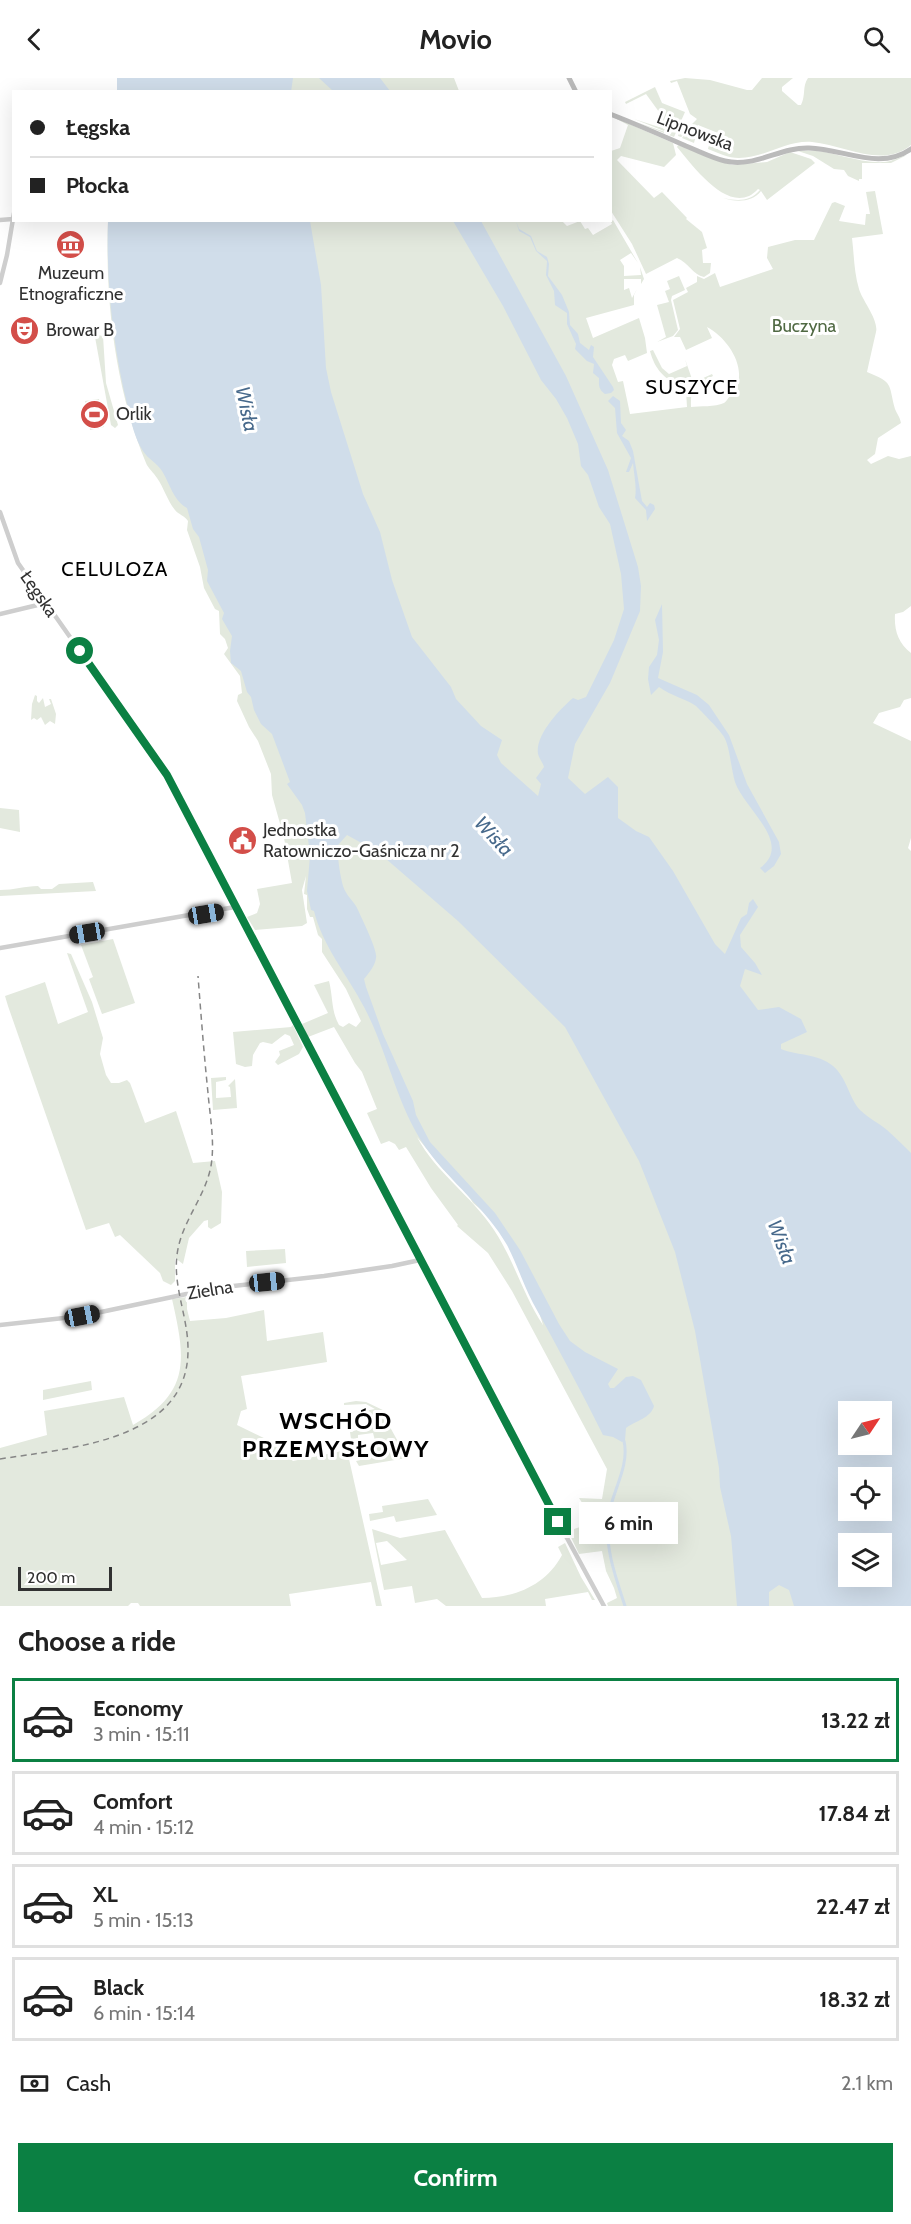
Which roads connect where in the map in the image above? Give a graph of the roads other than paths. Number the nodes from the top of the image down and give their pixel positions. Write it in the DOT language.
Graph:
graph roads {
  1 [pos="612,115"];
  2 [pos="911,149"];
  3 [pos="12,222"];
  4 [pos="0,283"];
  5 [pos="0,512"];
  6 [pos="46,603"];
  7 [pos="0,614"];
  8 [pos="236,907"];
  9 [pos="0,948"];
  10 [pos="420,1260"];
  11 [pos="0,1325"];
  12 [pos="604,1606"];
  1 -- 2 [label="main road, Lipnowska"];
  3 -- 4 [label="street"];
  5 -- 6 [label="street, Łęgska"];
  6 -- 7 [label="street"];
  6 -- 8 [label="street, Łęgska"];
  8 -- 9 [label="street"];
  8 -- 10 [label="street, Łęgska"];
  10 -- 11 [label="street, Zielna"];
  10 -- 12 [label="street, Łęgska"];
}
